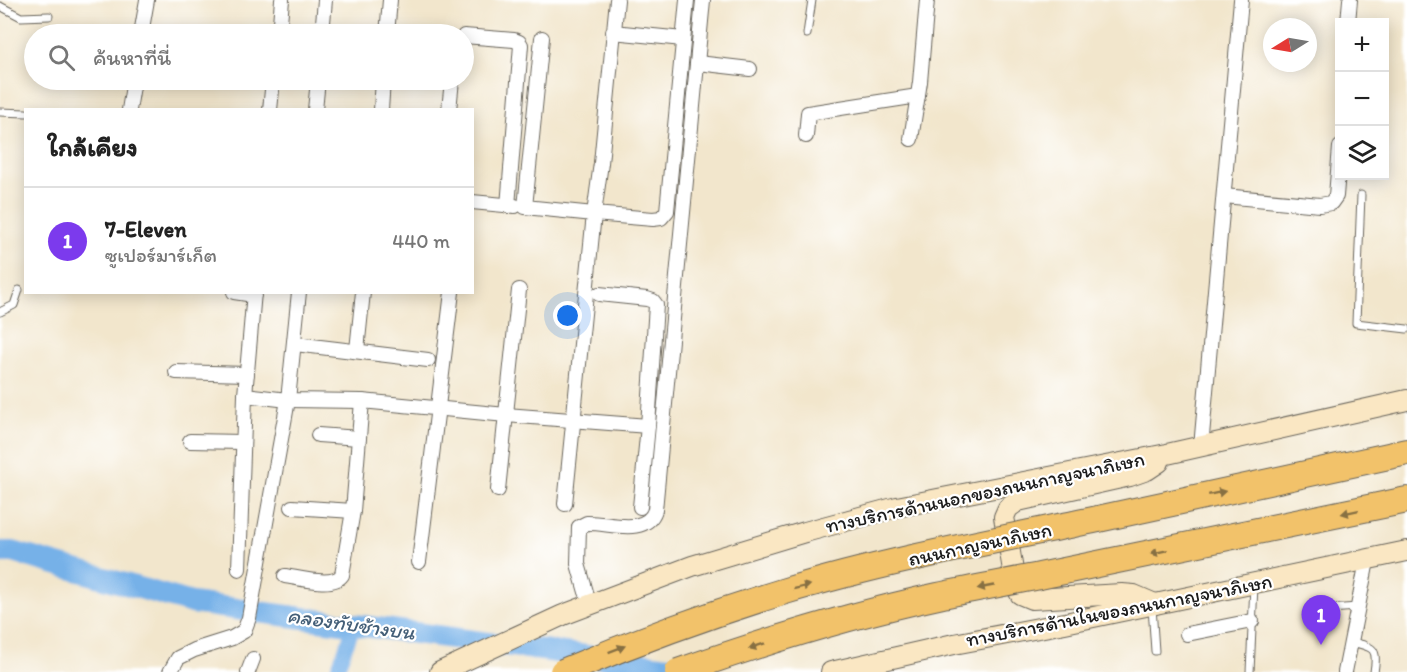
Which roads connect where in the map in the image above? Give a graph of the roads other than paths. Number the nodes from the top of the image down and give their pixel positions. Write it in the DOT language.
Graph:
graph roads {
  1 [pos="147,0"];
  2 [pos="282,0"];
  3 [pos="326,0"];
  4 [pos="390,0"];
  5 [pos="617,0"];
  6 [pos="687,0"];
  7 [pos="703,0"];
  8 [pos="812,0"];
  9 [pos="927,0"];
  10 [pos="1241,0"];
  11 [pos="1350,0"];
  12 [pos="0,6"];
  13 [pos="49,16"];
  14 [pos="1348,18"];
  15 [pos="143,24"];
  16 [pos="280,24"];
  17 [pos="323,24"];
  18 [pos="388,24"];
  19 [pos="614,32"];
  20 [pos="807,34"];
  21 [pos="474,37"];
  22 [pos="542,38"];
  23 [pos="683,39"];
  24 [pos="698,63"];
  25 [pos="750,69"];
  26 [pos="132,90"];
  27 [pos="272,90"];
  28 [pos="317,90"];
  29 [pos="382,90"];
  30 [pos="451,90"];
  31 [pos="918,96"];
  32 [pos="129,108"];
  33 [pos="270,108"];
  34 [pos="315,108"];
  35 [pos="381,108"];
  36 [pos="449,108"];
  37 [pos="0,112"];
  38 [pos="24,113"];
  39 [pos="806,136"];
  40 [pos="911,139"];
  41 [pos="1337,180"];
  42 [pos="1361,195"];
  43 [pos="1224,196"];
  44 [pos="474,202"];
  45 [pos="508,206"];
  46 [pos="525,207"];
  47 [pos="594,214"];
  48 [pos="19,290"];
  49 [pos="519,290"];
  50 [pos="254,294"];
  51 [pos="299,294"];
  52 [pos="363,294"];
  53 [pos="452,294"];
  54 [pos="599,294"];
  55 [pos="0,312"];
  56 [pos="1407,329"];
  57 [pos="295,344"];
  58 [pos="357,350"];
  59 [pos="428,360"];
  60 [pos="176,372"];
  61 [pos="247,374"];
  62 [pos="245,394"];
  63 [pos="288,400"];
  64 [pos="1407,400"];
  65 [pos="362,401"];
  66 [pos="437,407"];
  67 [pos="506,415"];
  68 [pos="572,420"];
  69 [pos="648,426"];
  70 [pos="318,435"];
  71 [pos="359,438"];
  72 [pos="190,441"];
  73 [pos="243,442"];
  74 [pos="1201,447"];
  75 [pos="1407,452"];
  76 [pos="1167,454"];
  77 [pos="498,490"];
  78 [pos="1407,500"];
  79 [pos="565,504"];
  80 [pos="292,507"];
  81 [pos="640,507"];
  82 [pos="353,512"];
  83 [pos="1407,551"];
  84 [pos="1367,561"];
  85 [pos="419,562"];
  86 [pos="239,569"];
  87 [pos="285,576"];
  88 [pos="1254,583"];
  89 [pos="586,592"];
  90 [pos="1153,604"];
  91 [pos="1358,607"];
  92 [pos="1315,610"];
  93 [pos="1252,621"];
  94 [pos="1187,634"];
  95 [pos="1351,642"];
  96 [pos="1155,651"];
  97 [pos="253,658"];
  98 [pos="170,672"];
  99 [pos="248,672"];
  100 [pos="440,672"];
  101 [pos="563,672"];
  102 [pos="678,672"];
  103 [pos="831,672"];
  104 [pos="1248,672"];
  105 [pos="1345,672"];
  106 [pos="1374,672"];
  1 -- 15 [label="street"];
  2 -- 16 [label="street"];
  3 -- 17 [label="street"];
  4 -- 18 [label="street"];
  5 -- 19 [label="street"];
  6 -- 23 [label="street"];
  7 -- 24 [label="street"];
  8 -- 20 [label="lane"];
  9 -- 31 [label="street"];
  10 -- 43 [label="street"];
  11 -- 14 [label="street"];
  12 -- 13 [label="lane"];
  19 -- 23 [label="street"];
  19 -- 47 [label="street"];
  21 -- 45 [label="street"];
  22 -- 46 [label="street"];
  23 -- 47 [label="street"];
  24 -- 25 [label="street"];
  24 -- 89 [label="street"];
  26 -- 32 [label="street"];
  27 -- 33 [label="street"];
  28 -- 34 [label="street"];
  29 -- 35 [label="street"];
  30 -- 36 [label="street"];
  31 -- 39 [label="street"];
  31 -- 40 [label="street"];
  37 -- 38 [label="lane"];
  41 -- 43 [label="street"];
  42 -- 56 [label="lane"];
  43 -- 74 [label="street"];
  44 -- 45 [label="street"];
  45 -- 46 [label="street"];
  46 -- 47 [label="street"];
  47 -- 68 [label="street"];
  48 -- 55 [label="lane"];
  49 -- 67 [label="street"];
  50 -- 61 [label="street"];
  51 -- 57 [label="street"];
  52 -- 58 [label="street"];
  53 -- 66 [label="street"];
  54 -- 69 [label="street"];
  57 -- 58 [label="street"];
  57 -- 63 [label="street"];
  58 -- 59 [label="street"];
  60 -- 61 [label="street"];
  61 -- 62 [label="street"];
  62 -- 63 [label="street"];
  62 -- 73 [label="street"];
  63 -- 65 [label="street"];
  63 -- 98 [label="street"];
  64 -- 74 [label="main road, ทางบริการด้านนอกของถนนกาญจนาภิเษก"];
  65 -- 66 [label="street"];
  65 -- 71 [label="street"];
  66 -- 67 [label="street"];
  66 -- 85 [label="street"];
  67 -- 68 [label="street"];
  67 -- 77 [label="street"];
  68 -- 69 [label="street"];
  68 -- 79 [label="street"];
  69 -- 81 [label="street"];
  70 -- 71 [label="street"];
  71 -- 82 [label="street"];
  72 -- 73 [label="street"];
  73 -- 86 [label="street"];
  74 -- 76 [label="main road, ทางบริการด้านนอกของถนนกาญจนาภิเษก"];
  101 -- 75 [label="highway, ถนนกาญจนาภิเษก, one-way, bridge"];
  76 -- 90 [label="main road"];
  76 -- 100 [label="main road, ทางบริการด้านนอกของถนนกาญจนาภิเษก"];
  78 -- 102 [label="highway, one-way, bridge"];
  80 -- 82 [label="street"];
  82 -- 87 [label="street"];
  83 -- 84 [label="main road, ทางบริการด้านในของถนนกาญจนาภิเษก"];
  84 -- 88 [label="main road, ทางบริการด้านในของถนนกาญจนาภิเษก"];
  84 -- 91 [label="street"];
  88 -- 90 [label="main road, ทางบริการด้านในของถนนกาญจนาภิเษก"];
  88 -- 93 [label="lane"];
  90 -- 96 [label="lane"];
  90 -- 103 [label="main road, ทางบริการด้านในของถนนกาญจนาภิเษก"];
  91 -- 92 [label="lane"];
  91 -- 95 [label="street"];
  93 -- 94 [label="street"];
  93 -- 104 [label="lane"];
  95 -- 105 [label="street"];
  95 -- 106 [label="lane"];
  97 -- 99 [label="street"];
}
